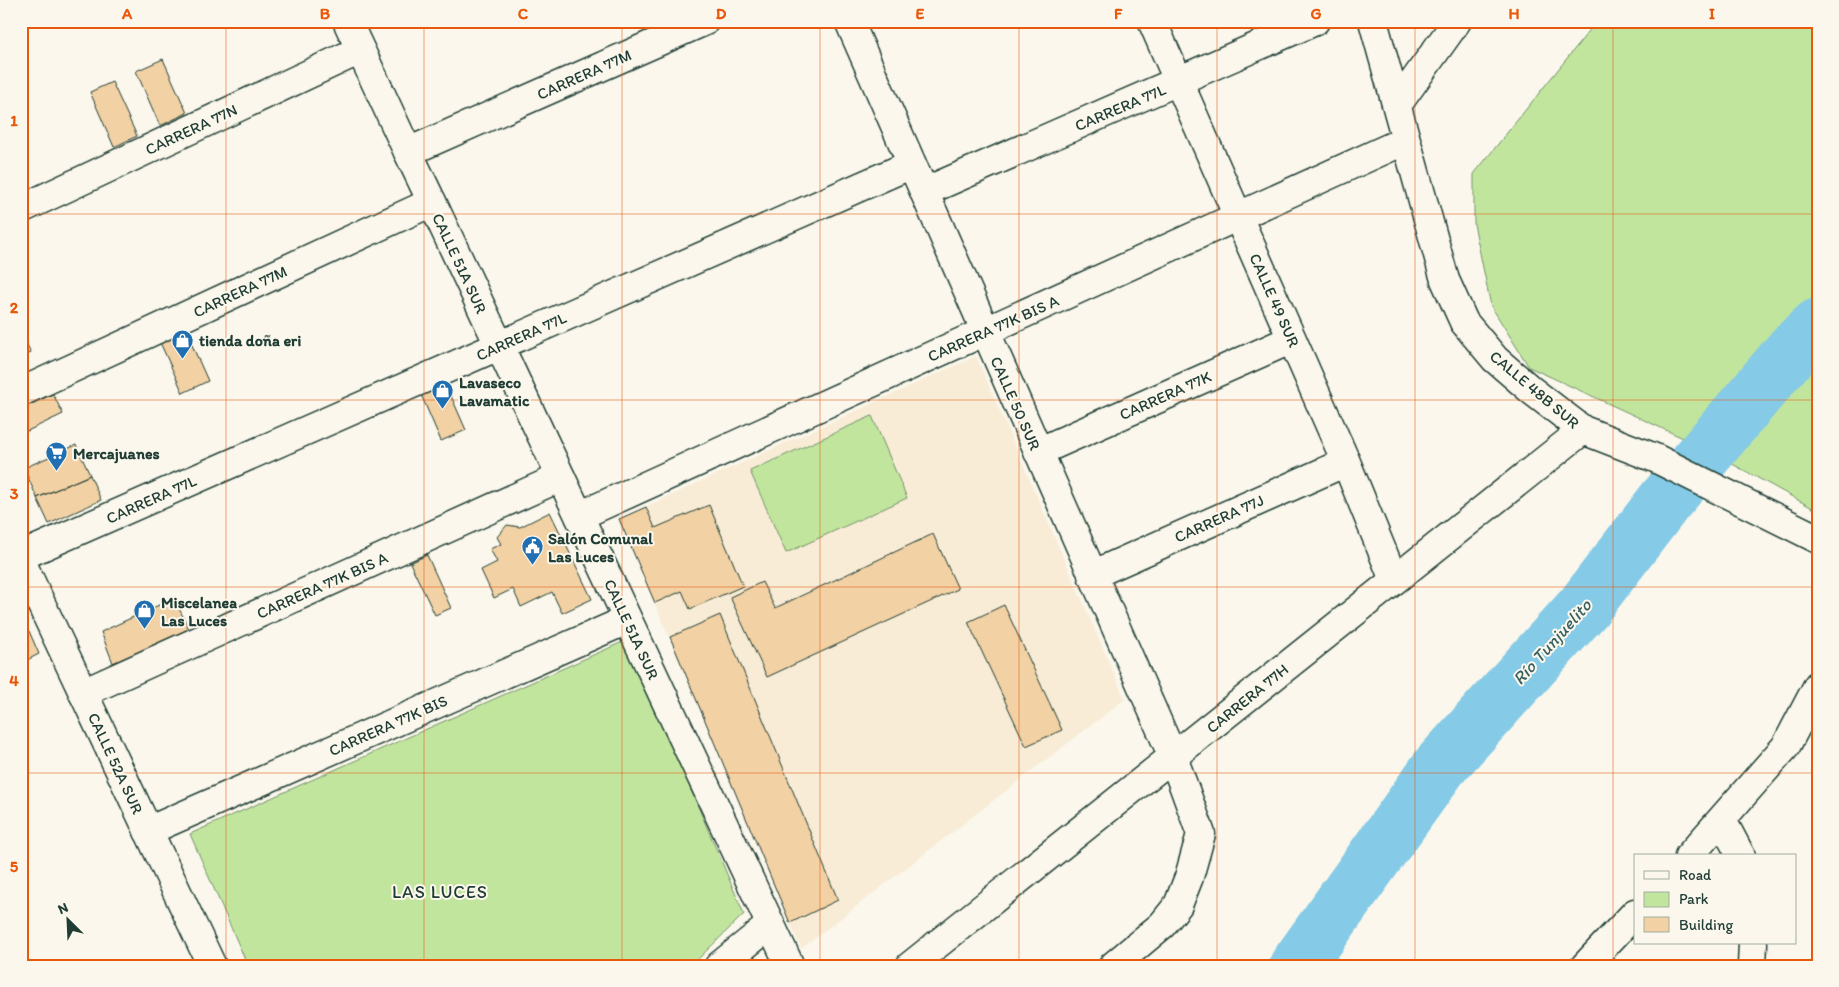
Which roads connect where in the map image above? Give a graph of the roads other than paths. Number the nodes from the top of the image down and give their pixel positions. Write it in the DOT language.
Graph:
graph roads {
  1 [pos="347,21"];
  2 [pos="705,21"];
  3 [pos="849,21"];
  4 [pos="1152,21"];
  5 [pos="1315,21"];
  6 [pos="1373,21"];
  7 [pos="1457,21"];
  8 [pos="360,50"];
  9 [pos="1179,82"];
  10 [pos="1397,105"];
  11 [pos="1406,140"];
  12 [pos="408,152"];
  13 [pos="912,164"];
  14 [pos="924,192"];
  15 [pos="432,202"];
  16 [pos="21,209"];
  17 [pos="1238,216"];
  18 [pos="985,331"];
  19 [pos="1292,339"];
  20 [pos="499,346"];
  21 [pos="21,392"];
  22 [pos="1583,430"];
  23 [pos="1038,452"];
  24 [pos="1346,462"];
  25 [pos="561,477"];
  26 [pos="579,516"];
  27 [pos="1818,539"];
  28 [pos="21,556"];
  29 [pos="21,561"];
  30 [pos="1092,575"];
  31 [pos="1394,580"];
  32 [pos="627,620"];
  33 [pos="1818,685"];
  34 [pos="83,693"];
  35 [pos="1173,757"];
  36 [pos="1722,820"];
  37 [pos="148,831"];
  38 [pos="1691,854"];
  39 [pos="1740,854"];
  40 [pos="1634,913"];
  41 [pos="770,924"];
  42 [pos="1753,944"];
  43 [pos="212,966"];
  44 [pos="719,966"];
  45 [pos="790,966"];
  46 [pos="910,966"];
  47 [pos="1113,966"];
  48 [pos="1585,966"];
  49 [pos="1752,966"];
  1 -- 8 [label="street, CALLE 51A SUR"];
  2 -- 12 [label="street, CARRERA 77M"];
  3 -- 13 [label="street, CALLE 50 SUR"];
  4 -- 9 [label="street, CALLE 49 SUR"];
  5 -- 9 [label="street, CARRERA 77L"];
  6 -- 10 [label="street, CALLE 48B SUR"];
  7 -- 10 [label="street"];
  8 -- 12 [label="street, CALLE 51A SUR"];
  8 -- 16 [label="street, CARRERA 77N"];
  9 -- 14 [label="street, CARRERA 77L"];
  9 -- 17 [label="street, CALLE 49 SUR"];
  10 -- 11 [label="street, CALLE 48B SUR"];
  11 -- 17 [label="street, CARRERA 77K BIS A"];
  11 -- 22 [label="street, CALLE 48B SUR"];
  12 -- 15 [label="street, CALLE 51A SUR"];
  13 -- 14 [label="street, CALLE 50 SUR"];
  13 -- 20 [label="street, CARRERA 77L"];
  14 -- 18 [label="street, CALLE 50 SUR"];
  15 -- 20 [label="street, CALLE 51A SUR"];
  15 -- 21 [label="street, CARRERA 77M"];
  17 -- 18 [label="street, CARRERA 77K BIS A"];
  17 -- 19 [label="street, CALLE 49 SUR"];
  18 -- 23 [label="street, CALLE 50 SUR"];
  18 -- 26 [label="street, CARRERA 77K BIS A"];
  19 -- 23 [label="street, CARRERA 77K"];
  19 -- 24 [label="street, CALLE 49 SUR"];
  20 -- 25 [label="street, CALLE 51A SUR"];
  20 -- 28 [label="street, CARRERA 77L"];
  22 -- 27 [label="street, CALLE 48B SUR"];
  22 -- 31 [label="street, CARRERA 77H"];
  23 -- 30 [label="street, CALLE 50 SUR"];
  24 -- 30 [label="street, CARRERA 77J"];
  24 -- 31 [label="street, CALLE 49 SUR"];
  25 -- 26 [label="street, CALLE 51A SUR"];
  25 -- 34 [label="street, CARRERA 77K BIS A"];
  26 -- 32 [label="street, CALLE 51A SUR"];
  29 -- 34 [label="street, CALLE 52A SUR"];
  30 -- 35 [label="street, CALLE 50 SUR"];
  31 -- 35 [label="street, CARRERA 77H"];
  32 -- 37 [label="street, CARRERA 77K BIS"];
  32 -- 41 [label="street, CALLE 51A SUR"];
  33 -- 36 [label="street"];
  34 -- 37 [label="street, CALLE 52A SUR"];
  35 -- 46 [label="street, CARRERA 77H"];
  35 -- 47 [label="street, CALLE 50 SUR"];
  36 -- 38 [label="street"];
  36 -- 39 [label="street"];
  37 -- 43 [label="street, CALLE 52A SUR"];
  40 -- 48 [label="street"];
  41 -- 44 [label="street"];
  41 -- 45 [label="street, CALLE 51A SUR"];
  42 -- 49 [label="street"];
}
